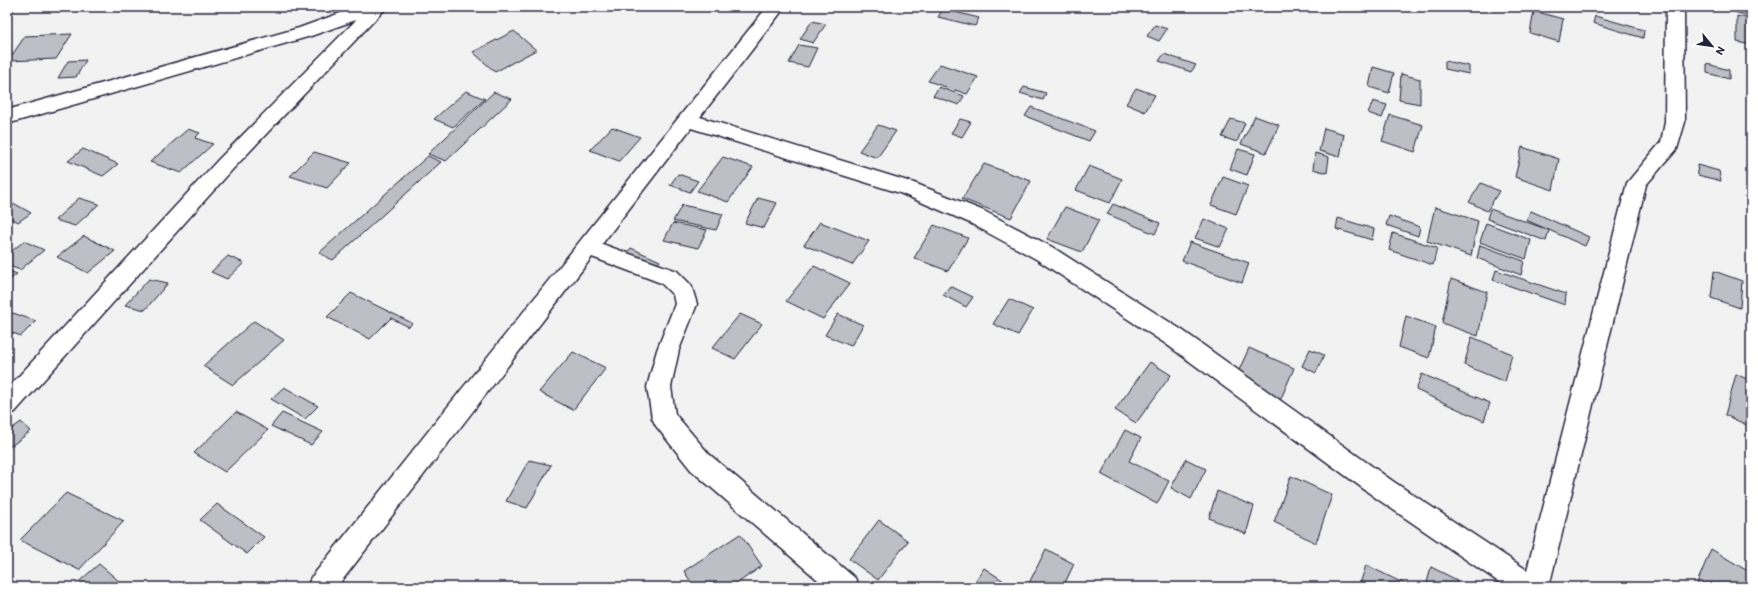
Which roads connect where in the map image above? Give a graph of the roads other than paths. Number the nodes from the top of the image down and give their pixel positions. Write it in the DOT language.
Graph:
graph roads {
  1 [pos="374,7"];
  2 [pos="378,7"];
  3 [pos="776,7"];
  4 [pos="1675,7"];
  5 [pos="7,117"];
  6 [pos="686,120"];
  7 [pos="586,247"];
  8 [pos="7,405"];
  9 [pos="320,587"];
  10 [pos="846,587"];
  11 [pos="1529,587"];
  12 [pos="1536,587"];
  1 -- 5 [label="street"];
  2 -- 8 [label="street"];
  3 -- 6 [label="street"];
  4 -- 12 [label="street"];
  6 -- 7 [label="street"];
  6 -- 11 [label="street"];
  7 -- 9 [label="street"];
  7 -- 10 [label="street"];
}
